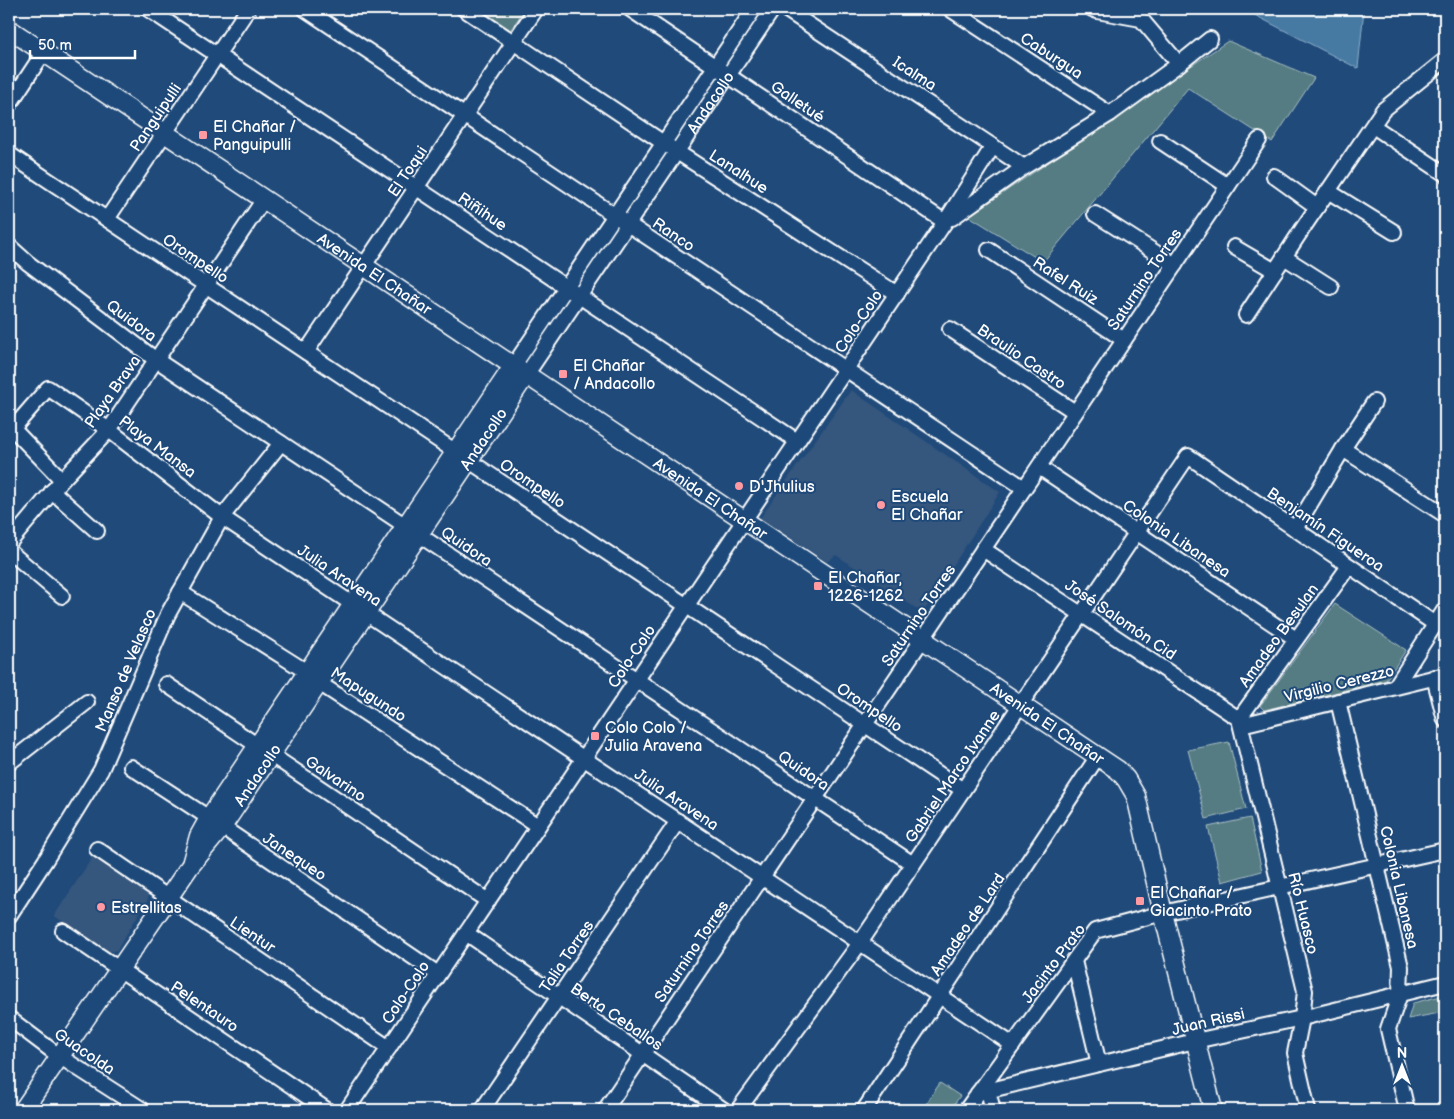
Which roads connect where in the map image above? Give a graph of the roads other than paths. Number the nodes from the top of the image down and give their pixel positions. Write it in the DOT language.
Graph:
graph roads {
  1 [pos="148,9"];
  2 [pos="248,9"];
  3 [pos="305,9"];
  4 [pos="464,9"];
  5 [pos="536,9"];
  6 [pos="630,9"];
  7 [pos="754,9"];
  8 [pos="773,9"];
  9 [pos="786,9"];
  10 [pos="950,9"];
  11 [pos="1092,9"];
  12 [pos="9,28"];
  13 [pos="1210,39"];
  14 [pos="514,42"];
  15 [pos="44,52"];
  16 [pos="217,55"];
  17 [pos="1179,64"];
  18 [pos="716,66"];
  19 [pos="1442,67"];
  20 [pos="729,75"];
  21 [pos="9,105"];
  22 [pos="1110,114"];
  23 [pos="465,115"];
  24 [pos="1373,126"];
  25 [pos="166,133"];
  26 [pos="1259,140"];
  27 [pos="1160,141"];
  28 [pos="664,143"];
  29 [pos="993,146"];
  30 [pos="677,152"];
  31 [pos="9,154"];
  32 [pos="1024,167"];
  33 [pos="1445,174"];
  34 [pos="1274,176"];
  35 [pos="1228,186"];
  36 [pos="416,188"];
  37 [pos="1328,191"];
  38 [pos="264,198"];
  39 [pos="1317,207"];
  40 [pos="1095,214"];
  41 [pos="615,216"];
  42 [pos="106,219"];
  43 [pos="945,222"];
  44 [pos="628,224"];
  45 [pos="1394,232"];
  46 [pos="9,246"];
  47 [pos="1234,248"];
  48 [pos="989,250"];
  49 [pos="1284,258"];
  50 [pos="1175,265"];
  51 [pos="364,266"];
  52 [pos="1275,271"];
  53 [pos="205,285"];
  54 [pos="1331,287"];
  55 [pos="566,288"];
  56 [pos="897,294"];
  57 [pos="579,296"];
  58 [pos="1246,316"];
  59 [pos="950,330"];
  60 [pos="1124,340"];
  61 [pos="306,352"];
  62 [pos="155,359"];
  63 [pos="520,370"];
  64 [pos="846,370"];
  65 [pos="1374,402"];
  66 [pos="1075,412"];
  67 [pos="109,430"];
  68 [pos="11,431"];
  69 [pos="797,441"];
  70 [pos="281,443"];
  71 [pos="1343,449"];
  72 [pos="462,456"];
  73 [pos="1188,456"];
  74 [pos="1039,467"];
  75 [pos="62,480"];
  76 [pos="1024,488"];
  77 [pos="52,491"];
  78 [pos="1445,515"];
  79 [pos="222,517"];
  80 [pos="744,520"];
  81 [pos="1295,529"];
  82 [pos="412,530"];
  83 [pos="97,532"];
  84 [pos="1136,532"];
  85 [pos="9,543"];
  86 [pos="984,549"];
  87 [pos="9,551"];
  88 [pos="1349,566"];
  89 [pos="180,592"];
  90 [pos="62,596"];
  91 [pos="686,606"];
  92 [pos="360,609"];
  93 [pos="1445,609"];
  94 [pos="1081,614"];
  95 [pos="1440,623"];
  96 [pos="923,639"];
  97 [pos="1296,639"];
  98 [pos="1440,676"];
  99 [pos="313,678"];
  100 [pos="636,680"];
  101 [pos="166,684"];
  102 [pos="1395,687"];
  103 [pos="1338,701"];
  104 [pos="87,702"];
  105 [pos="1021,705"];
  106 [pos="1445,720"];
  107 [pos="1240,722"];
  108 [pos="865,725"];
  109 [pos="264,751"];
  110 [pos="1098,756"];
  111 [pos="584,758"];
  112 [pos="9,763"];
  113 [pos="131,767"];
  114 [pos="963,790"];
  115 [pos="815,799"];
  116 [pos="678,821"];
  117 [pos="215,822"];
  118 [pos="538,826"];
  119 [pos="97,849"];
  120 [pos="1445,850"];
  121 [pos="913,864"];
  122 [pos="1377,866"];
  123 [pos="762,877"];
  124 [pos="1280,888"];
  125 [pos="169,897"];
  126 [pos="488,901"];
  127 [pos="1163,913"];
  128 [pos="9,916"];
  129 [pos="63,931"];
  130 [pos="466,933"];
  131 [pos="860,942"];
  132 [pos="1074,961"];
  133 [pos="119,969"];
  134 [pos="438,974"];
  135 [pos="1445,983"];
  136 [pos="1400,994"];
  137 [pos="940,996"];
  138 [pos="559,998"];
  139 [pos="1302,1018"];
  140 [pos="10,1019"];
  141 [pos="1195,1041"];
  142 [pos="1013,1045"];
  143 [pos="389,1048"];
  144 [pos="642,1055"];
  145 [pos="59,1056"];
  146 [pos="1099,1064"];
  147 [pos="983,1092"];
  148 [pos="24,1110"];
  149 [pos="143,1110"];
  150 [pos="327,1110"];
  151 [pos="346,1110"];
  152 [pos="482,1110"];
  153 [pos="605,1110"];
  154 [pos="724,1110"];
  155 [pos="738,1110"];
  156 [pos="864,1110"];
  157 [pos="966,1110"];
  158 [pos="993,1110"];
  159 [pos="1213,1110"];
  160 [pos="1308,1110"];
  161 [pos="1407,1110"];
  1 -- 16 [label="street, Riñihue"];
  2 -- 16 [label="street, Panguipulli"];
  3 -- 23 [label="street, Ranco"];
  4 -- 14 [label="street, Lanalhue"];
  5 -- 14 [label="street, El Toqui"];
  6 -- 18 [label="street, Galletué"];
  7 -- 18 [label="street, Andacollo"];
  8 -- 20 [label="street, Andacollo"];
  9 -- 29 [label="street, Icalma"];
  10 -- 22 [label="street, Caburgua"];
  11 -- 17 [label="street"];
  12 -- 15 [label="street, Avenida El Chañar"];
  13 -- 17 [label="street, Colo-Colo"];
  14 -- 23 [label="street, El Toqui"];
  14 -- 28 [label="street, Lanalhue"];
  15 -- 21 [label="street"];
  15 -- 25 [label="street, Avenida El Chañar"];
  16 -- 25 [label="street, Panguipulli"];
  16 -- 36 [label="street, Riñihue"];
  17 -- 22 [label="street, Colo-Colo"];
  18 -- 20 [label="street, Galletué"];
  18 -- 28 [label="street, Andacollo"];
  19 -- 24 [label="street"];
  20 -- 30 [label="street, Andacollo"];
  20 -- 43 [label="street, Galletué"];
  22 -- 32 [label="street, Colo-Colo"];
  23 -- 36 [label="street, El Toqui"];
  23 -- 41 [label="street, Ranco"];
  24 -- 33 [label="street"];
  24 -- 37 [label="street"];
  25 -- 38 [label="street, Avenida El Chañar"];
  25 -- 42 [label="street, Panguipulli"];
  26 -- 35 [label="street, Saturnino Torres"];
  27 -- 35 [label="street"];
  28 -- 30 [label="street, Lanalhue"];
  28 -- 41 [label="street, Andacollo"];
  29 -- 32 [label="street, Icalma"];
  29 -- 43 [label="street, Colo-Colo"];
  30 -- 44 [label="street, Andacollo"];
  30 -- 56 [label="street, Lanalhue"];
  31 -- 42 [label="street, Orompello"];
  32 -- 43 [label="street, Colo-Colo"];
  34 -- 39 [label="street"];
  35 -- 50 [label="street, Saturnino Torres"];
  36 -- 51 [label="street, El Toqui"];
  36 -- 55 [label="street, Riñihue"];
  37 -- 39 [label="street"];
  37 -- 45 [label="street"];
  38 -- 51 [label="street, Avenida El Chañar"];
  38 -- 53 [label="street, Playa Brava"];
  39 -- 49 [label="street"];
  40 -- 50 [label="street"];
  41 -- 44 [label="street, Ranco"];
  41 -- 55 [label="street, Andacollo"];
  42 -- 53 [label="street, Orompello"];
  43 -- 56 [label="street, Colo-Colo"];
  44 -- 57 [label="street, Andacollo"];
  44 -- 64 [label="street, Ranco"];
  46 -- 62 [label="street, Quidora"];
  47 -- 52 [label="street"];
  48 -- 60 [label="street, Rafel Ruiz"];
  49 -- 52 [label="street"];
  49 -- 54 [label="street"];
  50 -- 60 [label="street, Saturnino Torres"];
  51 -- 61 [label="street, El Toqui"];
  51 -- 63 [label="street, Avenida El Chañar"];
  52 -- 58 [label="street"];
  53 -- 61 [label="street, Orompello"];
  53 -- 62 [label="street, Playa Brava"];
  55 -- 57 [label="street, Riñihue"];
  55 -- 63 [label="street, Andacollo"];
  56 -- 64 [label="street, Colo-Colo"];
  57 -- 63 [label="street, Andacollo"];
  57 -- 69 [label="street, Riñihue"];
  59 -- 66 [label="street, Braulio Castro"];
  60 -- 66 [label="street, Saturnino Torres"];
  61 -- 72 [label="street, Orompello"];
  62 -- 67 [label="street, Playa Brava"];
  62 -- 70 [label="street, Quidora"];
  63 -- 72 [label="street, Andacollo"];
  63 -- 80 [label="street, Avenida El Chañar"];
  64 -- 69 [label="street, Colo-Colo"];
  64 -- 76 [label="street, Ranco"];
  65 -- 71 [label="street"];
  66 -- 74 [label="street, Saturnino Torres"];
  67 -- 68 [label="street, Playa Mansa"];
  67 -- 75 [label="street, Playa Brava"];
  67 -- 79 [label="street, Playa Mansa"];
  68 -- 75 [label="street"];
  69 -- 80 [label="street, Colo-Colo"];
  70 -- 79 [label="street, Manso de Velasco"];
  70 -- 82 [label="street, Quidora"];
  71 -- 78 [label="street"];
  71 -- 81 [label="street"];
  72 -- 82 [label="street, Andacollo"];
  72 -- 91 [label="street, Orompello"];
  73 -- 81 [label="street, Benjamín Figueroa"];
  73 -- 84 [label="street, Gabriel Marco Ivanne"];
  74 -- 76 [label="street, Saturnino Torres"];
  74 -- 84 [label="street, Colonia Libanesa"];
  75 -- 77 [label="street, Playa Brava"];
  76 -- 86 [label="street, Saturnino Torres"];
  77 -- 83 [label="street"];
  77 -- 85 [label="street, Playa Brava"];
  79 -- 89 [label="street, Manso de Velasco"];
  79 -- 92 [label="street, Julia Aravena"];
  80 -- 91 [label="street, Colo-Colo"];
  80 -- 96 [label="street, Avenida El Chañar"];
  81 -- 88 [label="street, Benjamín Figueroa"];
  82 -- 92 [label="street, Andacollo"];
  82 -- 100 [label="street, Quidora"];
  84 -- 94 [label="street, Gabriel Marco Ivanne"];
  84 -- 97 [label="street, Colonia Libanesa"];
  86 -- 94 [label="street, José Salomón Cid"];
  86 -- 96 [label="street, Saturnino Torres"];
  87 -- 90 [label="street"];
  88 -- 95 [label="street, Benjamín Figueroa"];
  88 -- 97 [label="street, Amadeo Besulan"];
  89 -- 99 [label="street, Mapugundo"];
  89 -- 128 [label="street, Manso de Velasco"];
  91 -- 100 [label="street, Colo-Colo"];
  91 -- 108 [label="street, Orompello"];
  92 -- 99 [label="street, Andacollo"];
  92 -- 111 [label="street, Julia Aravena"];
  93 -- 95 [label="street"];
  94 -- 105 [label="street, Gabriel Marco Ivanne"];
  94 -- 107 [label="street, José Salomón Cid"];
  95 -- 102 [label="street"];
  96 -- 105 [label="street, Avenida El Chañar"];
  96 -- 108 [label="street, Saturnino Torres"];
  97 -- 107 [label="street, Amadeo Besulan"];
  98 -- 102 [label="street, Virgilio Cerezzo"];
  98 -- 106 [label="street"];
  99 -- 109 [label="street, Andacollo"];
  99 -- 118 [label="street, Mapugundo"];
  100 -- 111 [label="street, Colo-Colo"];
  100 -- 115 [label="street, Quidora"];
  101 -- 109 [label="street, Galvarino"];
  102 -- 103 [label="street, Virgilio Cerezzo"];
  103 -- 107 [label="street, Virgilio Cerezzo"];
  103 -- 122 [label="street, Colonia Libanesa"];
  104 -- 112 [label="street"];
  105 -- 110 [label="street, Avenida El Chañar"];
  105 -- 114 [label="street, Gabriel Marco Ivanne"];
  107 -- 124 [label="street, Río Huasco"];
  108 -- 114 [label="street, Orompello"];
  108 -- 115 [label="street, Saturnino Torres"];
  109 -- 117 [label="street, Andacollo"];
  109 -- 126 [label="street, Galvarino"];
  110 -- 127 [label="street, Avenida El Chañar"];
  110 -- 137 [label="street, Amadeo de Lard"];
  111 -- 116 [label="street, Julia Aravena"];
  111 -- 118 [label="street, Colo-Colo"];
  113 -- 117 [label="street, Janequeo"];
  114 -- 121 [label="street, Gabriel Marco Ivanne"];
  115 -- 121 [label="street, Quidora"];
  115 -- 123 [label="street, Saturnino Torres"];
  116 -- 123 [label="street, Julia Aravena"];
  116 -- 138 [label="street, Talia Torres"];
  117 -- 125 [label="street, Andacollo"];
  117 -- 134 [label="street, Janequeo"];
  118 -- 126 [label="street, Colo-Colo"];
  119 -- 125 [label="street, Lientur"];
  120 -- 122 [label="street, Jacinto Prato"];
  121 -- 131 [label="street, Gabriel Marco Ivanne"];
  122 -- 124 [label="street, Jacinto Prato"];
  122 -- 136 [label="street, Colonia Libanesa"];
  123 -- 131 [label="street, Julia Aravena"];
  123 -- 144 [label="street, Saturnino Torres"];
  124 -- 127 [label="street, Jacinto Prato"];
  124 -- 139 [label="street, Río Huasco"];
  125 -- 133 [label="street, Andacollo"];
  125 -- 143 [label="street, Lientur"];
  126 -- 130 [label="street, Colo-Colo"];
  127 -- 132 [label="street, Jacinto Prato"];
  127 -- 141 [label="street, Avenida El Chañar"];
  129 -- 133 [label="street, Pelentauro"];
  130 -- 134 [label="street, Colo-Colo"];
  130 -- 138 [label="street, Berta Ceballos"];
  131 -- 137 [label="street, Julia Aravena"];
  131 -- 155 [label="street, Gabriel Marco Ivanne"];
  132 -- 142 [label="street, Jacinto Prato"];
  132 -- 146 [label="street"];
  133 -- 145 [label="street, Andacollo"];
  133 -- 150 [label="street, Pelentauro"];
  134 -- 143 [label="street, Colo-Colo"];
  135 -- 136 [label="street, Juan Rissi"];
  136 -- 139 [label="street, Juan Rissi"];
  136 -- 161 [label="street, Colonia Libanesa"];
  137 -- 142 [label="street, Julia Aravena"];
  137 -- 156 [label="street, Amadeo de Lard"];
  138 -- 144 [label="street, Berta Ceballos"];
  138 -- 152 [label="street, Talia Torres"];
  139 -- 141 [label="street, Juan Rissi"];
  139 -- 160 [label="street, Río Huasco"];
  140 -- 145 [label="street, Guacolda"];
  141 -- 146 [label="street, Juan Rissi"];
  141 -- 159 [label="street, Avenida El Chañar"];
  142 -- 147 [label="street, Jacinto Prato"];
  143 -- 151 [label="street, Colo-Colo"];
  144 -- 153 [label="street, Saturnino Torres"];
  144 -- 154 [label="street, Berta Ceballos"];
  145 -- 148 [label="street, Andacollo"];
  145 -- 149 [label="street, Guacolda"];
  146 -- 147 [label="street, Juan Rissi"];
  147 -- 157 [label="street, Jacinto Prato"];
  147 -- 158 [label="street"];
}
